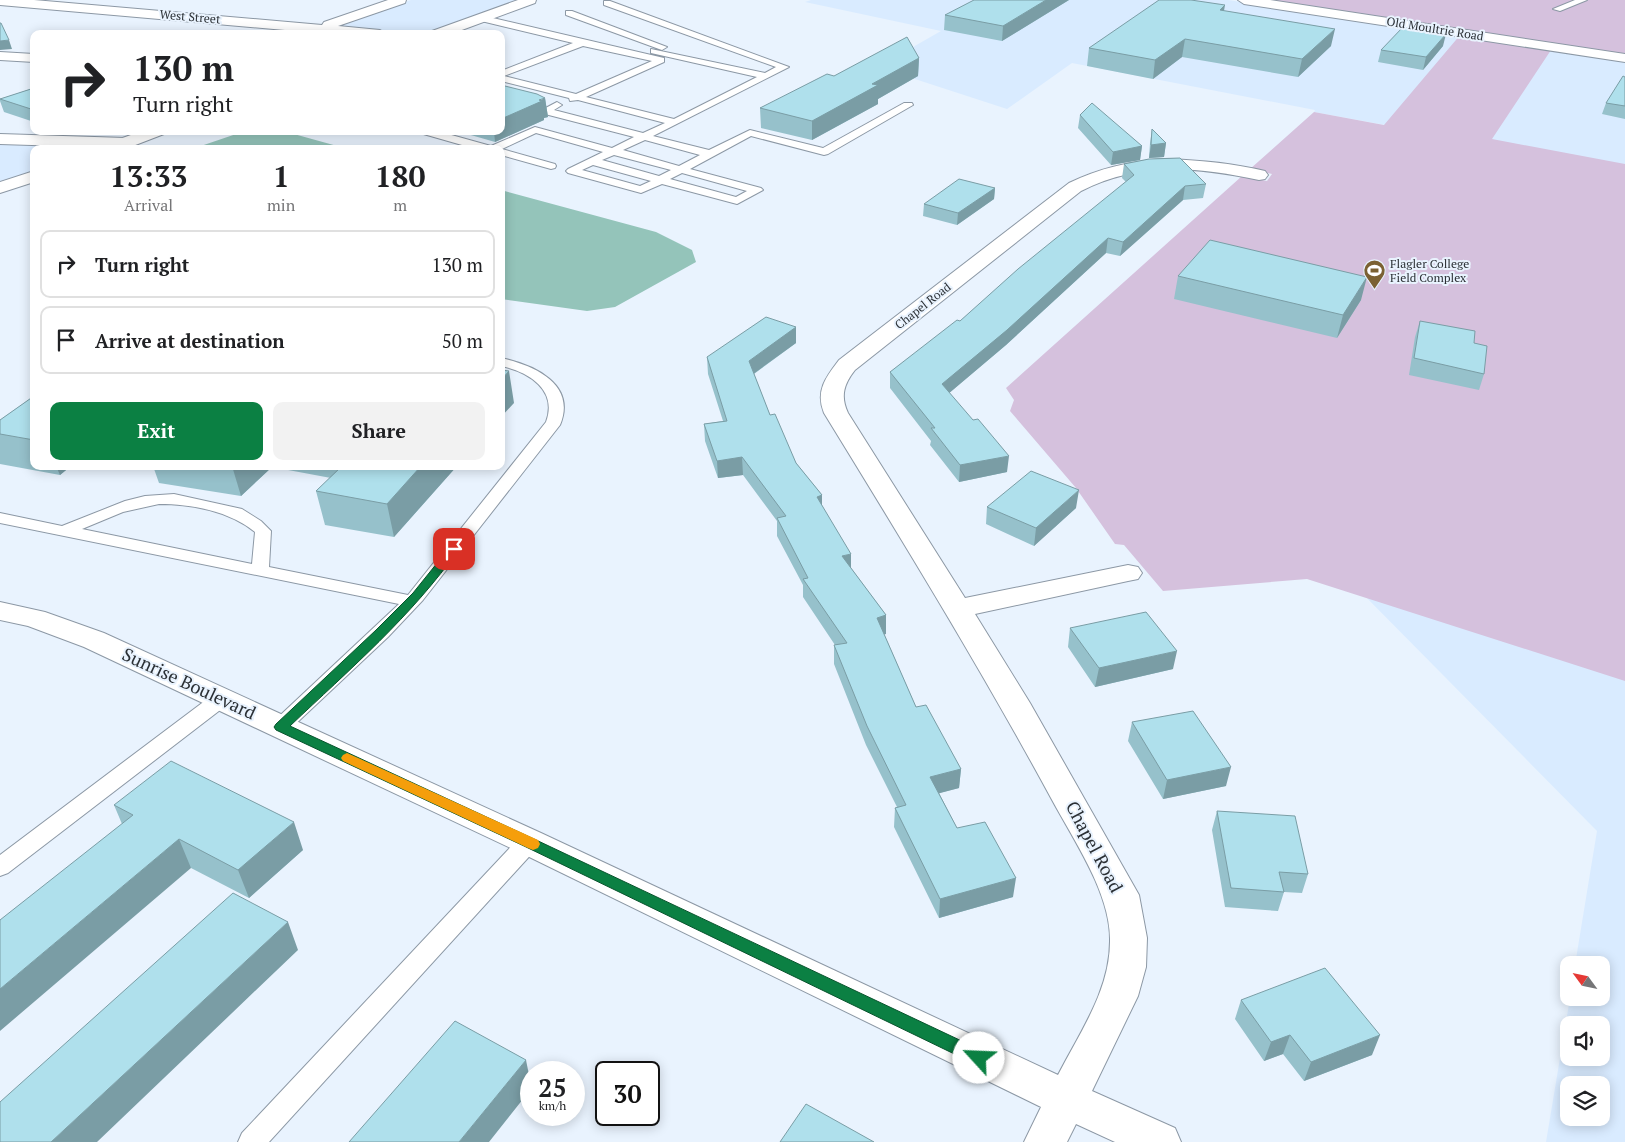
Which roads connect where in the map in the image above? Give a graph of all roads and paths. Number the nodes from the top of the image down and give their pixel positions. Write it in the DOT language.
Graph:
graph roads {
  1 [pos="400,0"];
  2 [pos="530,0"];
  3 [pos="1244,0"];
  4 [pos="1583,0"];
  5 [pos="0,2"];
  6 [pos="607,3"];
  7 [pos="1557,9"];
  8 [pos="569,13"];
  9 [pos="480,18"];
  10 [pos="318,29"];
  11 [pos="330,30"];
  12 [pos="447,30"];
  13 [pos="582,43"];
  14 [pos="654,51"];
  15 [pos="0,56"];
  16 [pos="641,56"];
  17 [pos="30,58"];
  18 [pos="1625,58"];
  19 [pos="505,74"];
  20 [pos="765,76"];
  21 [pos="505,77"];
  22 [pos="577,97"];
  23 [pos="539,100"];
  24 [pos="557,105"];
  25 [pos="908,105"];
  26 [pos="675,122"];
  27 [pos="147,135"];
  28 [pos="438,135"];
  29 [pos="644,136"];
  30 [pos="0,138"];
  31 [pos="126,143"];
  32 [pos="120,145"];
  33 [pos="475,145"];
  34 [pos="503,145"];
  35 [pos="614,151"];
  36 [pos="505,153"];
  37 [pos="710,154"];
  38 [pos="592,161"];
  39 [pos="551,166"];
  40 [pos="681,169"];
  41 [pos="1259,175"];
  42 [pos="30,177"];
  43 [pos="660,180"];
  44 [pos="0,188"];
  45 [pos="505,363"];
  46 [pos="0,518"];
  47 [pos="64,531"];
  48 [pos="260,571"];
  49 [pos="1128,573"];
  50 [pos="411,602"];
  51 [pos="958,609"];
  52 [pos="0,611"];
  53 [pos="221,700"];
  54 [pos="280,727"];
  55 [pos="529,842"];
  56 [pos="0,868"];
  57 [pos="1066,1099"];
  58 [pos="251,1142"];
  59 [pos="1045,1142"];
  60 [pos="1160,1142"];
  1 -- 10 [label="street"];
  2 -- 9 [label="street"];
  3 -- 18 [label="street, Old Moultrie Road"];
  4 -- 7 [label="lane"];
  5 -- 10 [label="street, West Street"];
  6 -- 20 [label="lane"];
  8 -- 14 [label="lane"];
  9 -- 12 [label="street"];
  9 -- 13 [label="lane"];
  10 -- 11 [label="street, West Street"];
  13 -- 16 [label="lane"];
  13 -- 19 [label="lane"];
  14 -- 16 [label="lane"];
  14 -- 20 [label="lane"];
  15 -- 17 [label="street"];
  16 -- 22 [label="lane"];
  20 -- 26 [label="lane"];
  21 -- 22 [label="lane"];
  22 -- 24 [label="lane"];
  22 -- 26 [label="lane"];
  23 -- 24 [label="lane"];
  24 -- 29 [label="lane"];
  25 -- 37 [label="lane"];
  26 -- 29 [label="lane"];
  27 -- 31 [label="street"];
  28 -- 33 [label="lane"];
  29 -- 35 [label="lane"];
  29 -- 37 [label="lane"];
  30 -- 31 [label="street"];
  31 -- 32 [label="street"];
  34 -- 35 [label="lane"];
  35 -- 38 [label="lane"];
  35 -- 40 [label="lane"];
  36 -- 39 [label="lane"];
  37 -- 40 [label="lane"];
  38 -- 43 [label="lane"];
  38 -- 43 [label="lane"];
  40 -- 43 [label="lane"];
  40 -- 43 [label="lane"];
  41 -- 51 [label="street, Chapel Road"];
  42 -- 44 [label="street"];
  45 -- 50 [label="lane"];
  46 -- 47 [label="lane"];
  47 -- 48 [label="lane"];
  47 -- 48 [label="lane"];
  48 -- 50 [label="lane"];
  49 -- 51 [label="street"];
  50 -- 54 [label="lane"];
  51 -- 57 [label="street, Chapel Road"];
  52 -- 53 [label="street, Sunrise Boulevard"];
  53 -- 54 [label="street, Sunrise Boulevard"];
  53 -- 56 [label="lane"];
  54 -- 55 [label="street, Sunrise Boulevard"];
  55 -- 57 [label="street, Sunrise Boulevard"];
  55 -- 58 [label="lane"];
  57 -- 59 [label="street, Chapel Road"];
  57 -- 60 [label="street, Sunrise Boulevard"];
}
